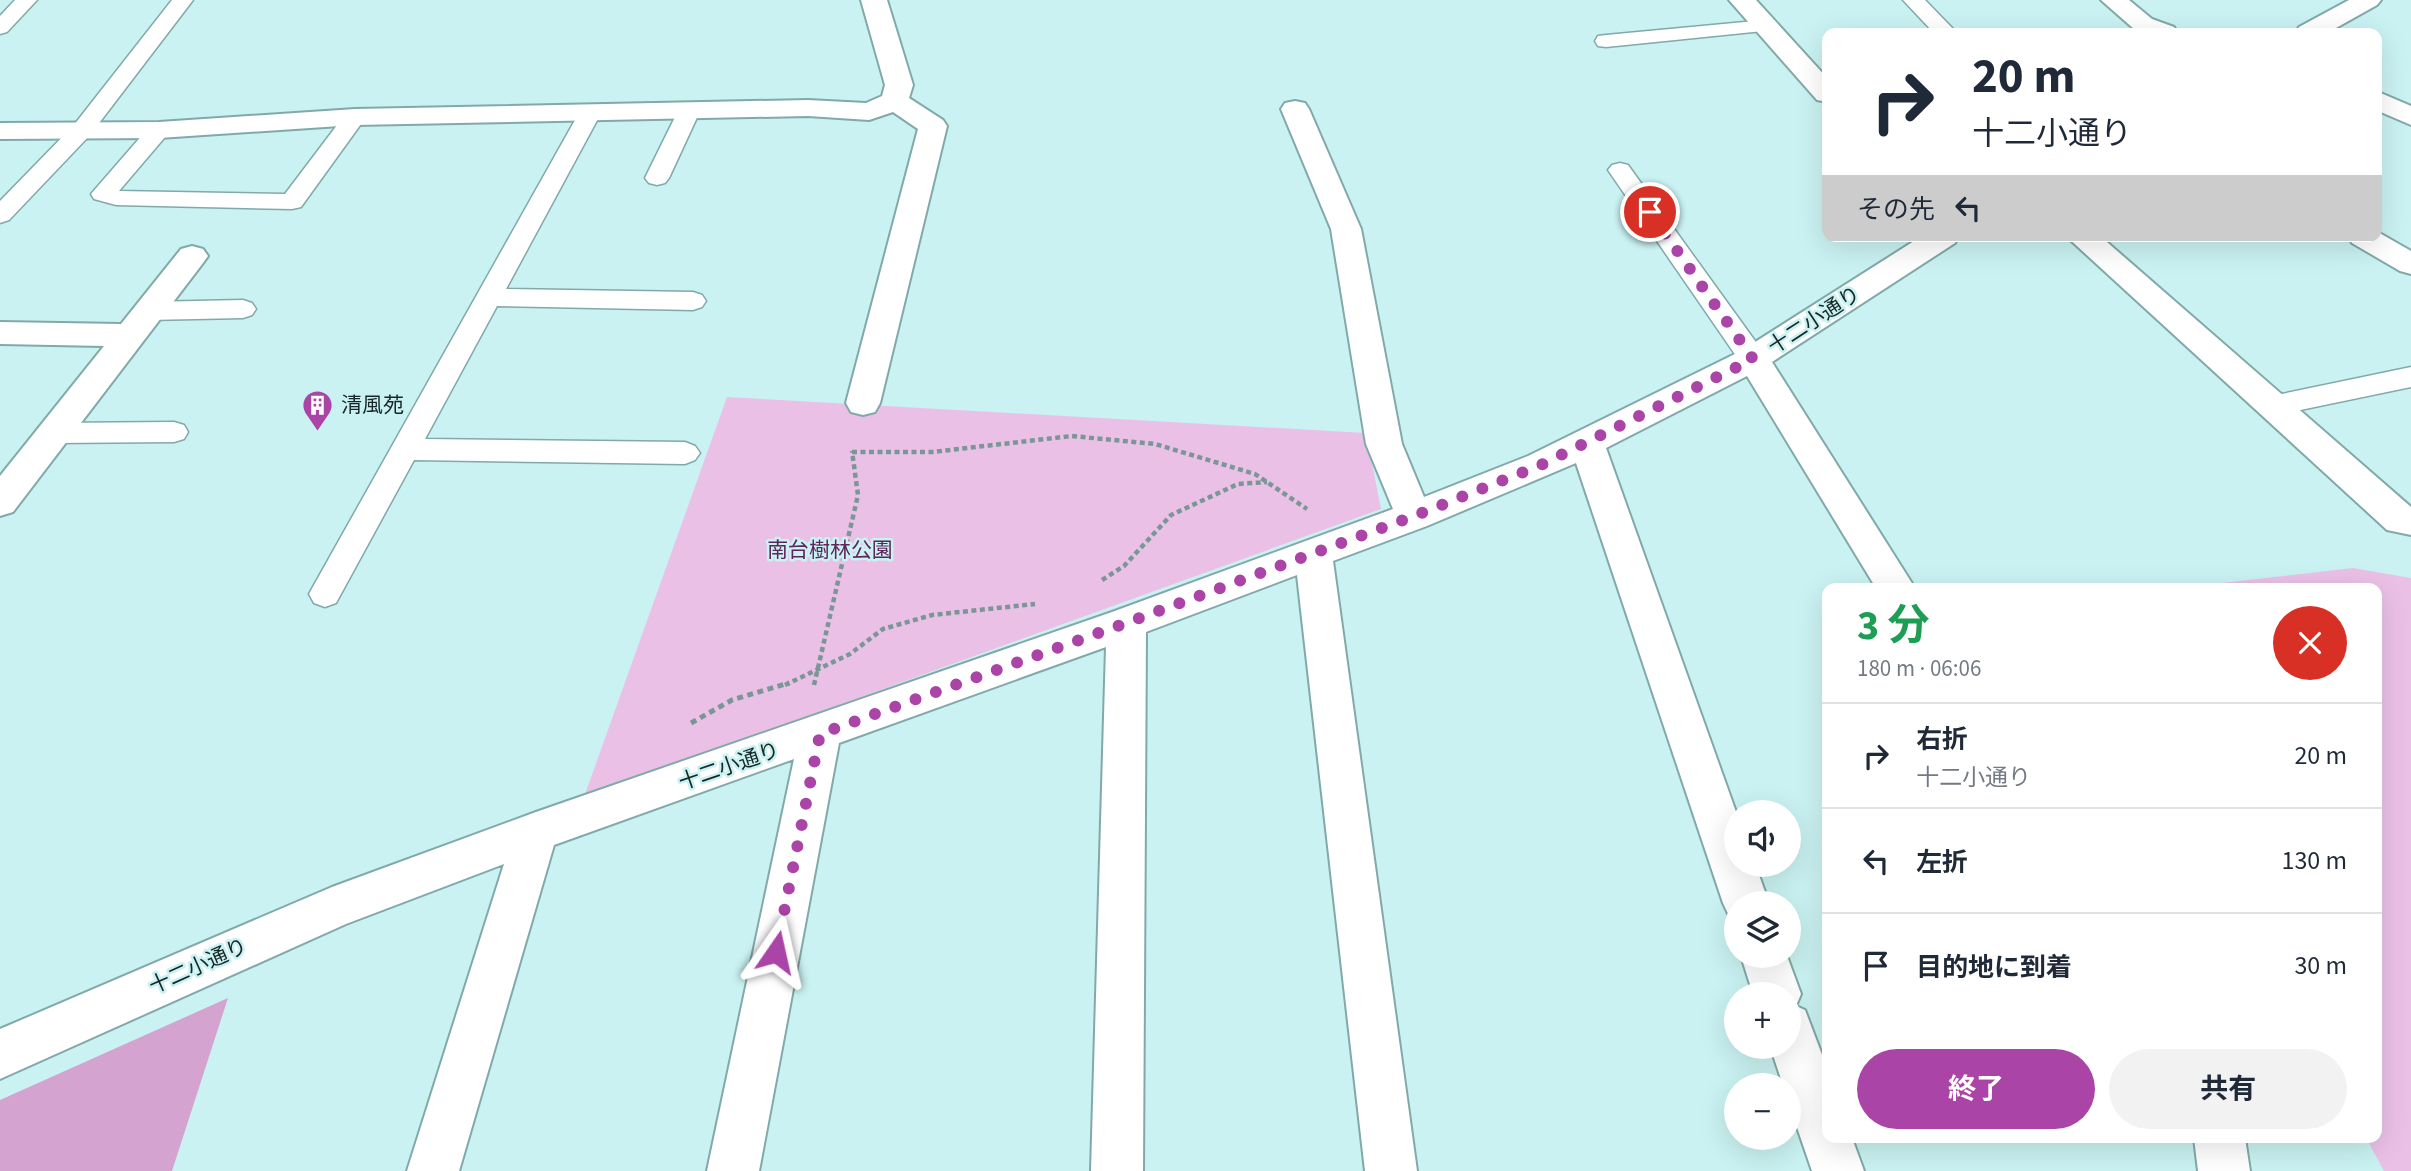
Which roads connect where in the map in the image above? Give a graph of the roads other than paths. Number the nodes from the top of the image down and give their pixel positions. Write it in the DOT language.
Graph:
graph roads {
  1 [pos="27,0"];
  2 [pos="183,0"];
  3 [pos="874,0"];
  4 [pos="1742,0"];
  5 [pos="1913,0"];
  6 [pos="2114,0"];
  7 [pos="2368,0"];
  8 [pos="1766,26"];
  9 [pos="0,28"];
  10 [pos="1941,28"];
  11 [pos="2153,28"];
  12 [pos="2317,28"];
  13 [pos="1606,41"];
  14 [pos="1822,88"];
  15 [pos="895,101"];
  16 [pos="2382,102"];
  17 [pos="1295,108"];
  18 [pos="689,111"];
  19 [pos="590,113"];
  20 [pos="355,117"];
  21 [pos="2411,117"];
  22 [pos="82,130"];
  23 [pos="159,130"];
  24 [pos="0,131"];
  25 [pos="1620,170"];
  26 [pos="657,178"];
  27 [pos="0,215"];
  28 [pos="1935,242"];
  29 [pos="2088,242"];
  30 [pos="2373,242"];
  31 [pos="192,256"];
  32 [pos="2411,264"];
  33 [pos="489,297"];
  34 [pos="693,301"];
  35 [pos="243,309"];
  36 [pos="139,323"];
  37 [pos="0,333"];
  38 [pos="1753,359"];
  39 [pos="2411,377"];
  40 [pos="863,403"];
  41 [pos="2272,406"];
  42 [pos="174,432"];
  43 [pos="54,433"];
  44 [pos="1587,443"];
  45 [pos="405,449"];
  46 [pos="685,453"];
  47 [pos="14,466"];
  48 [pos="0,502"];
  49 [pos="1414,516"];
  50 [pos="2411,521"];
  51 [pos="1328,547"];
  52 [pos="1893,583"];
  53 [pos="325,594"];
  54 [pos="1126,623"];
  55 [pos="820,734"];
  56 [pos="536,832"];
  57 [pos="1742,891"];
  58 [pos="0,1054"];
  59 [pos="1799,1059"];
  60 [pos="1822,1122"];
  61 [pos="2221,1143"];
  62 [pos="433,1171"];
  63 [pos="733,1171"];
  64 [pos="1117,1171"];
  65 [pos="1391,1171"];
  66 [pos="2224,1171"];
  1 -- 9 [label="lane"];
  2 -- 22 [label="lane"];
  3 -- 15 [label="street"];
  4 -- 8 [label="street"];
  5 -- 10 [label="lane"];
  6 -- 11 [label="street"];
  7 -- 12 [label="street"];
  8 -- 13 [label="lane"];
  8 -- 14 [label="street"];
  15 -- 18 [label="street"];
  15 -- 40 [label="street"];
  16 -- 21 [label="street"];
  17 -- 49 [label="street"];
  18 -- 19 [label="street"];
  18 -- 26 [label="lane"];
  19 -- 20 [label="street"];
  19 -- 33 [label="lane"];
  20 -- 23 [label="street"];
  20 -- 23 [label="lane"];
  22 -- 23 [label="street"];
  22 -- 24 [label="street"];
  22 -- 27 [label="lane"];
  25 -- 38 [label="lane"];
  28 -- 38 [label="street, 十二小通り"];
  29 -- 41 [label="street"];
  30 -- 32 [label="street"];
  31 -- 36 [label="street"];
  33 -- 34 [label="lane"];
  33 -- 45 [label="lane"];
  35 -- 36 [label="lane"];
  36 -- 37 [label="street"];
  36 -- 43 [label="street"];
  38 -- 44 [label="street, 十二小通り"];
  38 -- 52 [label="street"];
  39 -- 41 [label="lane"];
  41 -- 50 [label="street"];
  42 -- 43 [label="lane"];
  43 -- 47 [label="street"];
  44 -- 49 [label="street, 十二小通り"];
  44 -- 57 [label="street"];
  45 -- 46 [label="lane"];
  45 -- 53 [label="lane"];
  47 -- 48 [label="street"];
  49 -- 51 [label="street, 十二小通り"];
  51 -- 54 [label="street, 十二小通り"];
  51 -- 65 [label="street"];
  54 -- 55 [label="street, 十二小通り"];
  54 -- 64 [label="street"];
  55 -- 56 [label="street, 十二小通り"];
  55 -- 63 [label="street"];
  56 -- 58 [label="street, 十二小通り"];
  56 -- 62 [label="street"];
  59 -- 60 [label="street"];
  61 -- 66 [label="street"];
}
